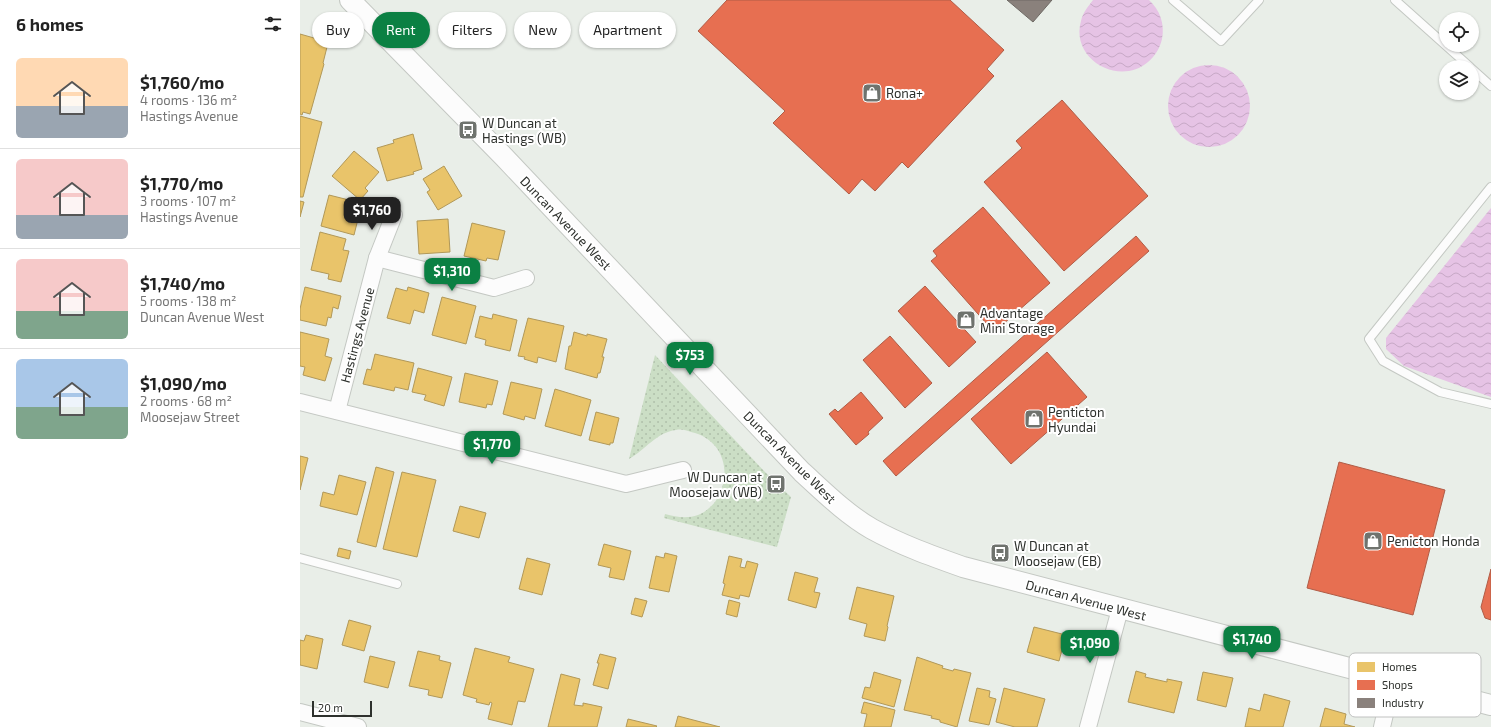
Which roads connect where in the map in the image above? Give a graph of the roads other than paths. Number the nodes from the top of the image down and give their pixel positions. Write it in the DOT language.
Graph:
graph roads {
  1 [pos="350,0"];
  2 [pos="1173,0"];
  3 [pos="1259,0"];
  4 [pos="1395,0"];
  5 [pos="1462,60"];
  6 [pos="1479,75"];
  7 [pos="1491,86"];
  8 [pos="1491,187"];
  9 [pos="394,216"];
  10 [pos="377,258"];
  11 [pos="526,278"];
  12 [pos="300,402"];
  13 [pos="1491,404"];
  14 [pos="337,411"];
  15 [pos="684,470"];
  16 [pos="300,558"];
  17 [pos="397,584"];
  18 [pos="1120,609"];
  19 [pos="1349,669"];
  20 [pos="1481,703"];
  21 [pos="1491,706"];
  22 [pos="300,712"];
  23 [pos="1384,717"];
  24 [pos="358,727"];
  25 [pos="1088,727"];
  26 [pos="1382,727"];
  1 -- 18 [label="street, Duncan Avenue West"];
  2 -- 3 [label="lane"];
  4 -- 5 [label="lane"];
  6 -- 7 [label="lane"];
  8 -- 13 [label="lane"];
  9 -- 10 [label="street, Hastings Avenue"];
  10 -- 11 [label="street"];
  10 -- 14 [label="street, Hastings Avenue"];
  12 -- 14 [label="street"];
  14 -- 15 [label="street"];
  16 -- 17 [label="lane"];
  18 -- 19 [label="street, Duncan Avenue West"];
  18 -- 25 [label="street"];
  20 -- 21 [label="street, Duncan Avenue West"];
  22 -- 24 [label="street"];
  23 -- 26 [label="street"];
}
